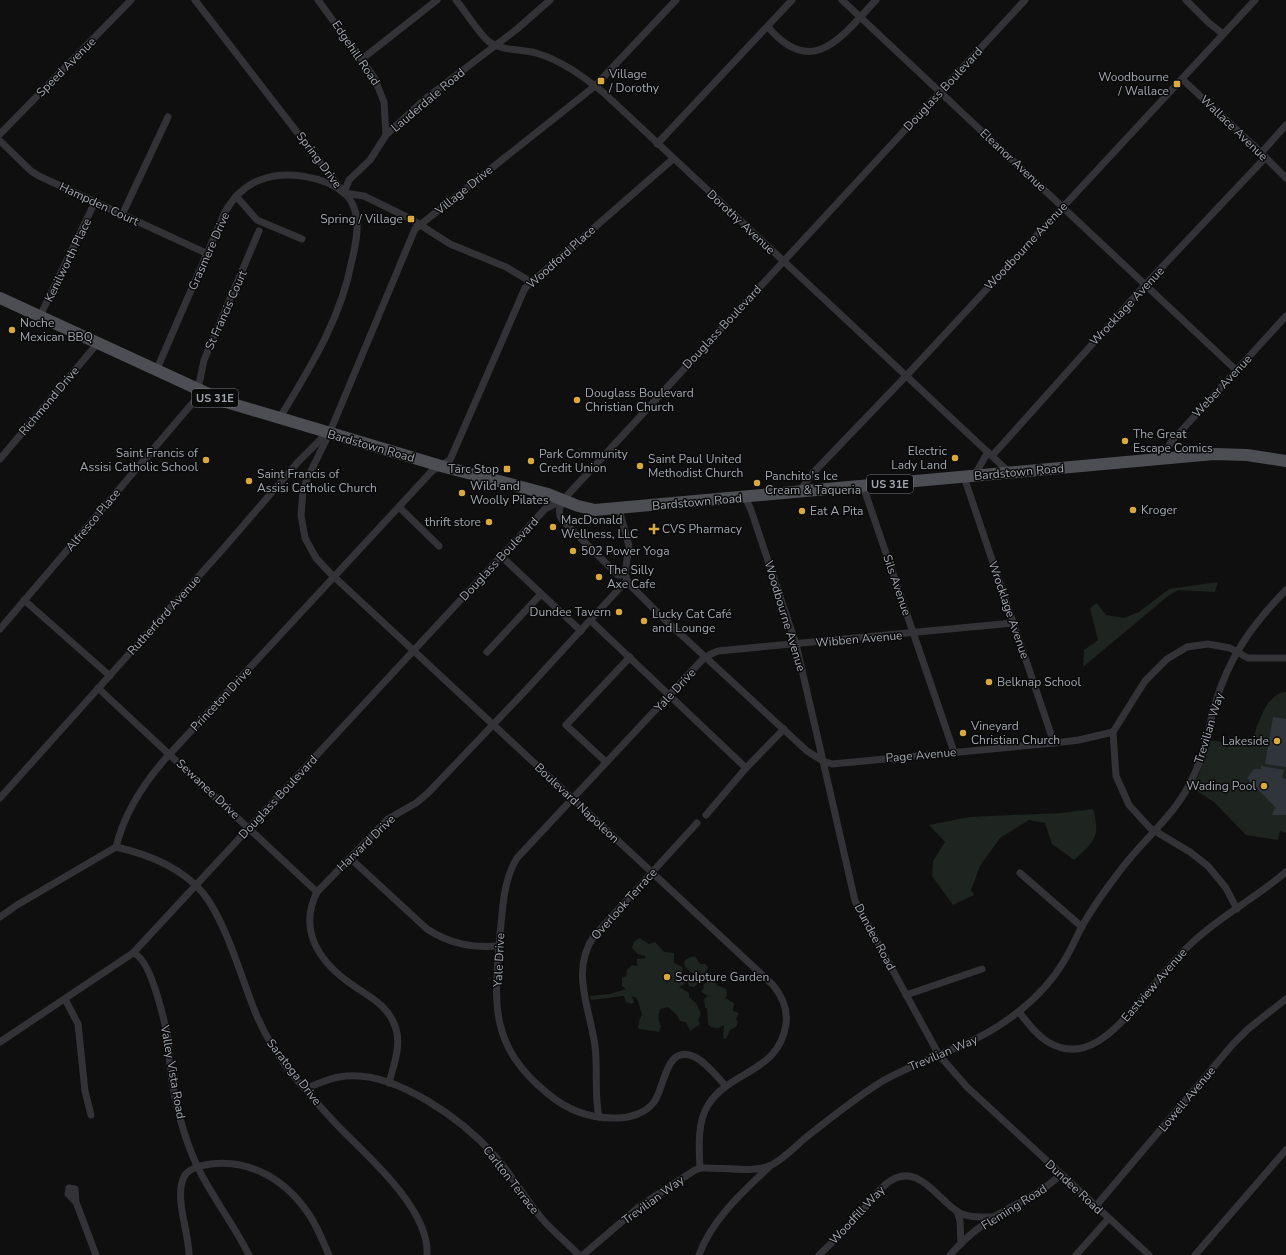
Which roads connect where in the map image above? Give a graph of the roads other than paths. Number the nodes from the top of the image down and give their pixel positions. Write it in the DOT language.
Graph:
graph roads {
  1 [pos="131,0"];
  2 [pos="195,0"];
  3 [pos="318,0"];
  4 [pos="437,0"];
  5 [pos="456,0"];
  6 [pos="550,0"];
  7 [pos="676,0"];
  8 [pos="792,0"];
  9 [pos="842,0"];
  10 [pos="876,0"];
  11 [pos="1025,0"];
  12 [pos="1186,0"];
  13 [pos="1255,0"];
  14 [pos="860,17"];
  15 [pos="768,26"];
  16 [pos="1223,34"];
  17 [pos="497,45"];
  18 [pos="362,59"];
  19 [pos="1182,79"];
  20 [pos="595,86"];
  21 [pos="940,92"];
  22 [pos="168,117"];
  23 [pos="1286,125"];
  24 [pos="0,134"];
  25 [pos="386,134"];
  26 [pos="0,141"];
  27 [pos="657,144"];
  28 [pos="1263,156"];
  29 [pos="673,159"];
  30 [pos="1286,178"];
  31 [pos="344,193"];
  32 [pos="236,196"];
  33 [pos="95,202"];
  34 [pos="1063,206"];
  35 [pos="122,215"];
  36 [pos="421,225"];
  37 [pos="260,231"];
  38 [pos="302,239"];
  39 [pos="208,254"];
  40 [pos="783,261"];
  41 [pos="532,282"];
  42 [pos="1146,284"];
  43 [pos="0,298"];
  44 [pos="40,316"];
  45 [pos="1285,319"];
  46 [pos="97,344"];
  47 [pos="1236,370"];
  48 [pos="156,371"];
  49 [pos="906,375"];
  50 [pos="198,391"];
  51 [pos="279,419"];
  52 [pos="329,434"];
  53 [pos="990,454"];
  54 [pos="0,459"];
  55 [pos="1162,459"];
  56 [pos="1286,461"];
  57 [pos="441,466"];
  58 [pos="1010,473"];
  59 [pos="969,477"];
  60 [pos="863,486"];
  61 [pos="799,492"];
  62 [pos="745,497"];
  63 [pos="563,500"];
  64 [pos="400,508"];
  65 [pos="619,509"];
  66 [pos="439,546"];
  67 [pos="502,557"];
  68 [pos="335,578"];
  69 [pos="627,579"];
  70 [pos="1286,590"];
  71 [pos="541,594"];
  72 [pos="24,600"];
  73 [pos="591,621"];
  74 [pos="1014,623"];
  75 [pos="0,629"];
  76 [pos="581,631"];
  77 [pos="914,633"];
  78 [pos="796,644"];
  79 [pos="413,651"];
  80 [pos="487,652"];
  81 [pos="1236,652"];
  82 [pos="630,657"];
  83 [pos="705,657"];
  84 [pos="1286,658"];
  85 [pos="110,676"];
  86 [pos="98,688"];
  87 [pos="670,694"];
  88 [pos="493,724"];
  89 [pos="784,729"];
  90 [pos="1113,732"];
  91 [pos="1054,743"];
  92 [pos="954,752"];
  93 [pos="170,754"];
  94 [pos="823,761"];
  95 [pos="606,762"];
  96 [pos="746,768"];
  97 [pos="0,798"];
  98 [pos="572,798"];
  99 [pos="706,815"];
  100 [pos="697,823"];
  101 [pos="249,827"];
  102 [pos="1154,831"];
  103 [pos="116,847"];
  104 [pos="350,858"];
  105 [pos="1286,872"];
  106 [pos="653,873"];
  107 [pos="1020,873"];
  108 [pos="196,887"];
  109 [pos="317,892"];
  110 [pos="1237,909"];
  111 [pos="0,916"];
  112 [pos="1082,927"];
  113 [pos="499,946"];
  114 [pos="133,953"];
  115 [pos="982,969"];
  116 [pos="906,995"];
  117 [pos="65,999"];
  118 [pos="1285,1003"];
  119 [pos="1018,1012"];
  120 [pos="0,1042"];
  121 [pos="939,1055"];
  122 [pos="389,1083"];
  123 [pos="726,1086"];
  124 [pos="306,1089"];
  125 [pos="91,1115"];
  126 [pos="599,1117"];
  127 [pos="1286,1150"];
  128 [pos="770,1166"];
  129 [pos="198,1167"];
  130 [pos="700,1168"];
  131 [pos="1060,1174"];
  132 [pos="76,1202"];
  133 [pos="1095,1207"];
  134 [pos="957,1211"];
  135 [pos="994,1217"];
  136 [pos="1108,1219"];
  137 [pos="961,1244"];
  138 [pos="96,1255"];
  139 [pos="189,1255"];
  140 [pos="249,1255"];
  141 [pos="329,1255"];
  142 [pos="427,1255"];
  143 [pos="579,1255"];
  144 [pos="583,1255"];
  145 [pos="699,1255"];
  146 [pos="819,1255"];
  147 [pos="950,1255"];
  148 [pos="1076,1255"];
  149 [pos="1149,1255"];
  150 [pos="1195,1255"];
  1 -- 24 [label="street, Speed Avenue"];
  2 -- 31 [label="street, Spring Drive"];
  3 -- 18 [label="street, Edgehill Road"];
  4 -- 18 [label="street"];
  5 -- 17 [label="street, Dorothy Avenue"];
  6 -- 17 [label="street, Lauderdale Road"];
  7 -- 20 [label="street, Village Drive"];
  8 -- 15 [label="street"];
  9 -- 14 [label="street, Eleanor Avenue"];
  10 -- 14 [label="street"];
  11 -- 21 [label="street, Douglass Boulevard"];
  12 -- 16 [label="street"];
  13 -- 16 [label="street, Woodbourne Avenue"];
  14 -- 15 [label="street"];
  14 -- 21 [label="street, Eleanor Avenue"];
  15 -- 27 [label="street"];
  16 -- 19 [label="street, Woodbourne Avenue"];
  17 -- 20 [label="street, Dorothy Avenue"];
  17 -- 25 [label="street, Lauderdale Road"];
  18 -- 25 [label="street, Edgehill Road"];
  19 -- 28 [label="street, Wallace Avenue"];
  19 -- 34 [label="street, Woodbourne Avenue"];
  20 -- 27 [label="street, Dorothy Avenue"];
  20 -- 36 [label="street, Village Drive"];
  21 -- 34 [label="street, Eleanor Avenue"];
  21 -- 40 [label="street, Douglass Boulevard"];
  22 -- 35 [label="street"];
  23 -- 28 [label="street, Wrocklage Avenue"];
  25 -- 31 [label="street, Lauderdale Road"];
  26 -- 33 [label="street, Hampden Court"];
  27 -- 29 [label="street, Dorothy Avenue"];
  28 -- 30 [label="street, Wallace Avenue"];
  28 -- 42 [label="street, Wrocklage Avenue"];
  29 -- 40 [label="street, Dorothy Avenue"];
  29 -- 41 [label="street, Woodford Place"];
  31 -- 32 [label="street, Grasmere Drive"];
  31 -- 36 [label="street, Spring Drive"];
  31 -- 51 [label="street"];
  32 -- 38 [label="street"];
  32 -- 39 [label="street, Grasmere Drive"];
  33 -- 35 [label="street, Hampden Court"];
  33 -- 44 [label="street, Kenilworth Place"];
  34 -- 42 [label="street, Eleanor Avenue"];
  34 -- 49 [label="street, Woodbourne Avenue"];
  35 -- 39 [label="street, Hampden Court"];
  36 -- 41 [label="street, Spring Drive"];
  36 -- 52 [label="street, Village Drive"];
  37 -- 50 [label="street, St Francis Court"];
  39 -- 48 [label="street, Grasmere Drive"];
  40 -- 49 [label="street, Dorothy Avenue"];
  40 -- 63 [label="street, Douglass Boulevard"];
  41 -- 57 [label="street, Woodford Place"];
  42 -- 47 [label="street, Eleanor Avenue"];
  42 -- 53 [label="street, Wrocklage Avenue"];
  43 -- 44 [label="main road, Bardstown Road / US 31E"];
  44 -- 46 [label="main road, Bardstown Road / US 31E"];
  45 -- 47 [label="street, Weber Avenue"];
  46 -- 48 [label="main road, Bardstown Road / US 31E"];
  46 -- 54 [label="street, Richmond Drive"];
  47 -- 55 [label="street, Weber Avenue"];
  48 -- 50 [label="main road, Bardstown Road / US 31E"];
  49 -- 53 [label="street, Dorothy Avenue"];
  49 -- 61 [label="street, Woodbourne Avenue"];
  50 -- 51 [label="main road, Bardstown Road / US 31E"];
  50 -- 72 [label="street, Alfresco Place"];
  51 -- 52 [label="main road, Bardstown Road / US 31E"];
  52 -- 57 [label="main road, Bardstown Road / US 31E"];
  52 -- 68 [label="street, Boulevard Napoleon"];
  52 -- 85 [label="street, Rutherford Avenue"];
  53 -- 58 [label="street, Dorothy Avenue"];
  53 -- 59 [label="street, Wrocklage Avenue"];
  55 -- 56 [label="main road, Bardstown Road / US 31E"];
  55 -- 58 [label="main road, Bardstown Road / US 31E"];
  57 -- 63 [label="main road, Bardstown Road / US 31E"];
  57 -- 64 [label="street, Princeton Drive"];
  58 -- 59 [label="main road, Bardstown Road / US 31E"];
  59 -- 60 [label="main road, Bardstown Road / US 31E"];
  59 -- 74 [label="street, Wrocklage Avenue"];
  60 -- 61 [label="main road, Bardstown Road / US 31E"];
  60 -- 77 [label="street, Sils Avenue"];
  61 -- 62 [label="main road, Bardstown Road / US 31E"];
  62 -- 65 [label="main road, Bardstown Road / US 31E"];
  62 -- 78 [label="street, Woodbourne Avenue"];
  63 -- 65 [label="main road, Bardstown Road / US 31E"];
  63 -- 67 [label="street, Douglass Boulevard"];
  63 -- 69 [label="street"];
  64 -- 66 [label="street"];
  64 -- 68 [label="street, Princeton Drive"];
  65 -- 69 [label="street"];
  67 -- 71 [label="street"];
  67 -- 79 [label="street, Douglass Boulevard"];
  68 -- 79 [label="street, Boulevard Napoleon"];
  68 -- 93 [label="street, Princeton Drive"];
  69 -- 73 [label="street, Harvard Drive"];
  69 -- 83 [label="street"];
  70 -- 81 [label="street, Trevilian Way"];
  71 -- 76 [label="street"];
  71 -- 80 [label="street"];
  72 -- 75 [label="street, Alfresco Place"];
  72 -- 85 [label="street"];
  73 -- 76 [label="street, Harvard Drive"];
  73 -- 82 [label="street"];
  74 -- 77 [label="street, Wibben Avenue"];
  74 -- 91 [label="street, Wrocklage Avenue"];
  76 -- 88 [label="street, Harvard Drive"];
  77 -- 78 [label="street, Wibben Avenue"];
  77 -- 92 [label="street, Sils Avenue"];
  78 -- 83 [label="street, Wibben Avenue"];
  78 -- 94 [label="street, Woodbourne Avenue"];
  79 -- 88 [label="street, Boulevard Napoleon"];
  79 -- 101 [label="street, Douglass Boulevard"];
  81 -- 84 [label="street"];
  81 -- 90 [label="street"];
  81 -- 102 [label="street, Trevilian Way"];
  82 -- 87 [label="street"];
  82 -- 95 [label="street"];
  83 -- 87 [label="street, Yale Drive"];
  83 -- 89 [label="street"];
  85 -- 86 [label="street, Rutherford Avenue"];
  86 -- 93 [label="street, Sewanee Drive"];
  86 -- 97 [label="street, Rutherford Avenue"];
  87 -- 95 [label="street, Yale Drive"];
  87 -- 96 [label="street"];
  88 -- 98 [label="street, Boulevard Napoleon"];
  88 -- 104 [label="street, Harvard Drive"];
  89 -- 94 [label="street"];
  89 -- 96 [label="street"];
  90 -- 91 [label="street, Page Avenue"];
  90 -- 102 [label="street"];
  91 -- 92 [label="street, Page Avenue"];
  92 -- 94 [label="street, Page Avenue"];
  93 -- 101 [label="street, Sewanee Drive"];
  93 -- 103 [label="street, Princeton Drive"];
  94 -- 116 [label="street, Dundee Road"];
  95 -- 98 [label="street, Yale Drive"];
  96 -- 99 [label="street"];
  98 -- 106 [label="street, Boulevard Napoleon"];
  98 -- 113 [label="street, Yale Drive"];
  100 -- 106 [label="street, Overlook Terrace"];
  101 -- 108 [label="street, Douglass Boulevard"];
  101 -- 109 [label="street, Sewanee Drive"];
  102 -- 110 [label="street"];
  102 -- 112 [label="street, Trevilian Way"];
  103 -- 108 [label="street, Saratoga Drive"];
  103 -- 111 [label="street"];
  104 -- 109 [label="street, Harvard Drive"];
  104 -- 113 [label="street"];
  105 -- 110 [label="street, Eastview Avenue"];
  106 -- 123 [label="street, Boulevard Napoleon"];
  106 -- 126 [label="street, Overlook Terrace"];
  107 -- 112 [label="street"];
  108 -- 114 [label="street, Douglass Boulevard"];
  108 -- 124 [label="street, Saratoga Drive"];
  109 -- 122 [label="street, Harvard Drive"];
  110 -- 119 [label="street, Eastview Avenue"];
  112 -- 119 [label="street, Trevilian Way"];
  113 -- 126 [label="street, Yale Drive"];
  114 -- 117 [label="street, Douglass Boulevard"];
  114 -- 129 [label="street, Valley Vista Road"];
  115 -- 116 [label="street"];
  116 -- 121 [label="street, Dundee Road"];
  117 -- 120 [label="street, Douglass Boulevard"];
  117 -- 125 [label="street"];
  118 -- 133 [label="street, Lowell Avenue"];
  119 -- 121 [label="street, Trevilian Way"];
  121 -- 128 [label="street, Trevilian Way"];
  121 -- 131 [label="street, Dundee Road"];
  122 -- 124 [label="street, Carlton Terrace"];
  122 -- 143 [label="street, Carlton Terrace"];
  123 -- 126 [label="street, Yale Drive"];
  123 -- 130 [label="street, Boulevard Napoleon"];
  124 -- 142 [label="street, Saratoga Drive"];
  127 -- 150 [label="street"];
  128 -- 130 [label="street"];
  128 -- 145 [label="street, Trevilian Way"];
  129 -- 139 [label="street"];
  129 -- 140 [label="street, Valley Vista Road"];
  129 -- 141 [label="street"];
  130 -- 144 [label="street, Trevilian Way"];
  131 -- 133 [label="street, Dundee Road"];
  131 -- 135 [label="street, Fleming Road"];
  132 -- 138 [label="street"];
  133 -- 136 [label="street, Dundee Road"];
  134 -- 135 [label="street, Woodfill Way"];
  134 -- 137 [label="street"];
  134 -- 146 [label="street, Woodfill Way"];
  135 -- 137 [label="street, Fleming Road"];
  136 -- 148 [label="street"];
  136 -- 149 [label="street, Dundee Road"];
  137 -- 147 [label="street, Fleming Road"];
}
